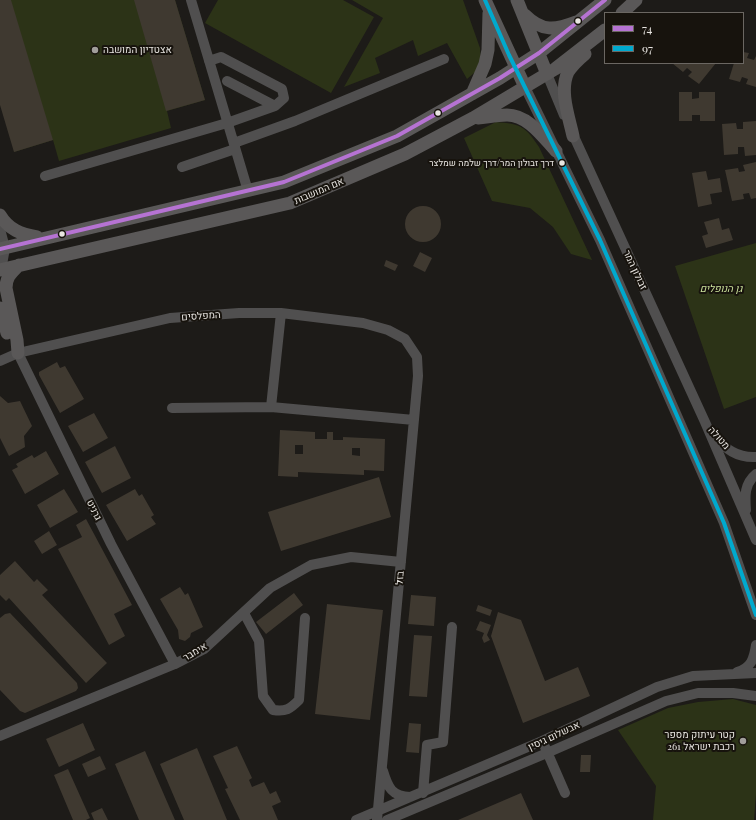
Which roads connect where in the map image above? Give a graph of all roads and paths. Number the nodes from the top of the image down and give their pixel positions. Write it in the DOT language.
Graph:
graph roads {
  1 [pos="191,0"];
  2 [pos="517,0"];
  3 [pos="605,0"];
  4 [pos="636,0"];
  5 [pos="487,5"];
  6 [pos="523,12"];
  7 [pos="623,12"];
  8 [pos="582,21"];
  9 [pos="604,31"];
  10 [pos="604,31"];
  11 [pos="539,54"];
  12 [pos="444,58"];
  13 [pos="209,61"];
  14 [pos="516,68"];
  15 [pos="547,74"];
  16 [pos="228,81"];
  17 [pos="525,87"];
  18 [pos="472,94"];
  19 [pos="275,106"];
  20 [pos="473,118"];
  21 [pos="228,122"];
  22 [pos="573,136"];
  23 [pos="234,146"];
  24 [pos="556,151"];
  25 [pos="182,167"];
  26 [pos="45,176"];
  27 [pos="248,191"];
  28 [pos="0,215"];
  29 [pos="0,229"];
  30 [pos="43,238"];
  31 [pos="3,248"];
  32 [pos="19,265"];
  33 [pos="0,269"];
  34 [pos="0,308"];
  35 [pos="281,313"];
  36 [pos="405,339"];
  37 [pos="18,353"];
  38 [pos="0,361"];
  39 [pos="271,407"];
  40 [pos="172,408"];
  41 [pos="414,420"];
  42 [pos="705,422"];
  43 [pos="756,457"];
  44 [pos="756,474"];
  45 [pos="746,514"];
  46 [pos="756,540"];
  47 [pos="401,562"];
  48 [pos="244,613"];
  49 [pos="756,615"];
  50 [pos="305,618"];
  51 [pos="452,628"];
  52 [pos="756,645"];
  53 [pos="175,664"];
  54 [pos="732,673"];
  55 [pos="756,673"];
  56 [pos="756,696"];
  57 [pos="0,736"];
  58 [pos="542,742"];
  59 [pos="547,753"];
  60 [pos="382,768"];
  61 [pos="423,793"];
  62 [pos="565,793"];
  63 [pos="412,797"];
  64 [pos="378,816"];
  65 [pos="356,820"];
  66 [pos="388,820"];
  1 -- 13 [label="street"];
  2 -- 6 [label="main road, זבולון המר"];
  3 -- 8 [label="main road"];
  4 -- 7 [label="main road"];
  5 -- 14 [label="main road, זבולון המר"];
  5 -- 18 [label="main road"];
  6 -- 8 [label="main road"];
  6 -- 11 [label="main road, זבולון המר"];
  8 -- 11 [label="main road"];
  9 -- 15 [label="main road, אם המושבות"];
  10 -- 22 [label="main road"];
  11 -- 14 [label="main road"];
  11 -- 15 [label="main road, זבולון המר"];
  12 -- 23 [label="street"];
  13 -- 19 [label="street"];
  13 -- 21 [label="street"];
  14 -- 17 [label="main road, זבולון המר"];
  14 -- 18 [label="main road"];
  15 -- 17 [label="main road, אם המושבות"];
  15 -- 22 [label="street, זבולון המר"];
  16 -- 19 [label="street"];
  17 -- 20 [label="main road, אם המושבות"];
  17 -- 24 [label="street, זבולון המר"];
  18 -- 27 [label="main road"];
  19 -- 21 [label="street"];
  20 -- 24 [label="main road"];
  20 -- 32 [label="main road, אם המושבות"];
  21 -- 23 [label="street"];
  21 -- 26 [label="street"];
  22 -- 42 [label="street, זבולון המר"];
  23 -- 25 [label="street"];
  23 -- 27 [label="street"];
  24 -- 49 [label="street, זבולון המר"];
  27 -- 30 [label="main road"];
  28 -- 30 [label="main road"];
  29 -- 31 [label="street"];
  30 -- 31 [label="main road"];
  31 -- 33 [label="street"];
  32 -- 33 [label="main road, אם המושבות"];
  32 -- 37 [label="main road"];
  34 -- 37 [label="main road"];
  35 -- 36 [label="street, המפלסים"];
  35 -- 37 [label="street, המפלסים"];
  35 -- 39 [label="street"];
  36 -- 41 [label="street, בזל"];
  37 -- 38 [label="street, המפלסים"];
  37 -- 53 [label="street, גרניט"];
  39 -- 40 [label="street"];
  39 -- 41 [label="street"];
  41 -- 47 [label="street, בזל"];
  42 -- 43 [label="street, מטולה"];
  42 -- 45 [label="street, זבולון המר"];
  44 -- 45 [label="street"];
  45 -- 46 [label="street, זבולון המר"];
  47 -- 48 [label="street, אימבר"];
  47 -- 60 [label="street, בזל"];
  48 -- 50 [label="street"];
  48 -- 53 [label="street, אימבר"];
  51 -- 61 [label="street"];
  52 -- 54 [label="street"];
  53 -- 57 [label="street, אימבר"];
  54 -- 55 [label="street, אבשלום גיסין"];
  54 -- 58 [label="street, אבשלום גיסין"];
  56 -- 59 [label="street, אבשלום גיסין"];
  58 -- 59 [label="street"];
  58 -- 61 [label="street, אבשלום גיסין"];
  59 -- 62 [label="street"];
  59 -- 66 [label="street, אבשלום גיסין"];
  60 -- 63 [label="street"];
  60 -- 64 [label="street, בזל"];
  61 -- 63 [label="street, אבשלום גיסין"];
  63 -- 64 [label="street, אבשלום גיסין"];
  64 -- 65 [label="street, אבשלום גיסין"];
}
